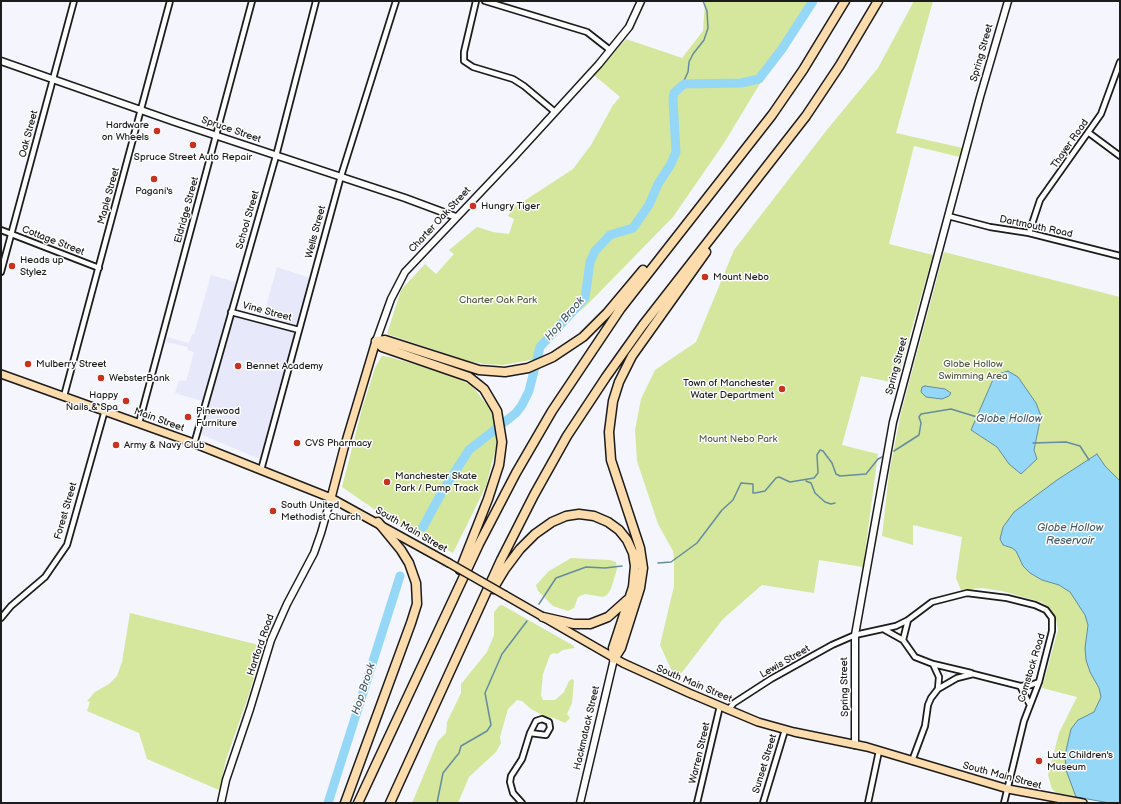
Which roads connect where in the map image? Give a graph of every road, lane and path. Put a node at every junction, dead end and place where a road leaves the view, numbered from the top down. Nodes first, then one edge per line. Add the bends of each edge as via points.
1 (74, 1) edge
2 (170, 1) edge
3 (252, 1) edge
4 (316, 1) edge
5 (396, 1) edge
6 (476, 1) edge
7 (485, 1) edge
8 (642, 1) edge
9 (845, 1) edge
10 (878, 1) edge
11 (1008, 1) edge
12 (610, 50) junction
13 (1, 61) edge
14 (1120, 62) edge
15 (53, 79) junction
16 (140, 110) junction
17 (555, 112) junction
18 (1089, 133) junction
19 (216, 136) junction
20 (276, 156) junction
21 (1120, 156) edge
22 (341, 176) junction
23 (948, 216) junction
24 (456, 217) junction
25 (685, 227) junction
26 (1, 230) edge
27 (1029, 232) junction
28 (715, 233) junction
29 (11, 234) junction
30 (1120, 256) edge
31 (99, 268) junction
32 (1, 272) edge
33 (231, 312) junction
34 (299, 330) junction
35 (376, 341) junction
36 (1, 374) edge
37 (64, 396) junction
38 (105, 410) junction
39 (139, 423) junction
40 (194, 444) junction
41 (261, 470) junction
42 (331, 498) junction
43 (378, 522) junction
44 (632, 590) junction
45 (543, 617) junction
46 (1, 618) edge
47 (908, 620) junction
48 (440, 625) junction
49 (885, 630) junction
50 (468, 633) junction
51 (855, 635) junction
52 (903, 640) junction
53 (614, 658) junction
54 (933, 664) junction
55 (973, 674) junction
56 (1039, 682) junction
57 (1020, 686) junction
58 (938, 689) junction
59 (1030, 705) junction
60 (720, 706) junction
61 (728, 710) junction
62 (785, 730) junction
63 (530, 733) junction
64 (855, 744) junction
65 (879, 751) junction
66 (912, 761) junction
67 (1008, 789) junction
68 (221, 803) edge
69 (345, 803) edge
70 (358, 803) edge
71 (390, 803) edge
72 (522, 803) edge
73 (580, 803) edge
74 (697, 803) edge
75 (763, 803) edge
76 (868, 803) edge
77 (1004, 803) edge
78 (1083, 803) edge

1 - 15 street, Oak Street
2 - 16 street, Maple Street
3 - 19 street, Eldridge Street
4 - 20 street, School Street
5 - 22 street, Wells Street
6 - 17 street via 464,61 473,67 513,79
7 - 12 street via 587,32
8 - 12 street, Charter Oak Street via 629,27
9 - 25 highway via 787,93
10 - 28 highway via 810,110
11 - 23 street, Spring Street
12 - 17 street, Charter Oak Street
13 - 15 street, Spruce Street
14 - 18 street, Thayer Road via 1104,108
15 - 16 street, Spruce Street
15 - 29 street, Oak Street
16 - 19 street, Spruce Street
16 - 31 street, Maple Street
17 - 24 street, Charter Oak Street
18 - 21 street
18 - 27 street, Thayer Road via 1040,200
19 - 20 street, Spruce Street
19 - 39 street, Eldridge Street
20 - 22 street, Spruce Street
20 - 33 street, School Street
22 - 24 street, Spruce Street
22 - 34 street, Wells Street
23 - 27 street, Dartmouth Road via 990,227
23 - 51 street, Spring Street via 893,422
24 - 35 street, Charter Oak Street via 401,278
25 - 35 highway via 663,247 595,326 570,346 543,362 523,369 500,372 479,370 384,340
25 - 48 highway via 610,323 552,411 502,497
26 - 29 street, Cottage Street
27 - 30 street, Dartmouth Road
28 - 50 highway via 633,339 568,436 521,521
28 - 53 highway via 700,261 632,356 613,401 609,432 611,460 640,548 643,568 640,588 621,648
29 - 31 street, Cottage Street
29 - 32 street, Oak Street
31 - 37 street, Maple Street
33 - 34 street, Vine Street
33 - 40 street, School Street
34 - 41 street, Wells Street
35 - 42 main road, Charter Oak Street
35 - 48 highway via 382,347 469,377 484,389 498,413 501,453 494,482
36 - 37 main road, Main Street
37 - 38 main road, Main Street
38 - 39 main road, Main Street
38 - 46 street, Forest Street via 64,549 45,577
39 - 40 main road, Main Street
40 - 41 main road, Main Street
41 - 42 main road, Main Street
42 - 43 main road, South Main Street
42 - 68 street, Hartford Road via 314,553 286,604 271,640
43 - 45 main road, South Main Street, bridge
43 - 69 highway via 409,563 416,584 417,604
44 - 45 highway via 616,612 595,622 574,624
44 - 50 highway via 635,560 630,545 622,533 612,524 597,517 579,514 566,516 544,528 520,549 500,576
44 - 53 highway via 614,644
45 - 53 main road, South Main Street
47 - 49 street, Comstock Road
47 - 52 street
47 - 56 street, Comstock Road via 932,602 967,593 1000,596 1046,610 1052,618 1052,630
48 - 70 highway
49 - 51 street, Comstock Road
49 - 52 street
50 - 71 highway
51 - 61 street, Lewis Street via 791,668 734,703
51 - 64 street, Spring Street
52 - 54 street via 914,656
53 - 60 main road, South Main Street
53 - 73 street, Hackmatack Street
54 - 55 street
54 - 58 street via 939,677
55 - 57 street
55 - 58 street via 957,678
56 - 57 street via 1031,686
56 - 59 street, Comstock Road
57 - 59 street
58 - 66 street via 928,705 925,726
59 - 67 street, Comstock Road via 1010,772
60 - 61 main road, South Main Street
60 - 74 street, Warren Street
61 - 62 main road, South Main Street
62 - 64 main road, South Main Street
62 - 75 street, Sunset Street
63 - 63 street via 536,721 542,719 549,722 550,728 546,735
63 - 72 street via 522,759 510,782 513,793
64 - 65 main road, South Main Street
65 - 66 main road, South Main Street
65 - 76 street
66 - 67 main road, South Main Street
67 - 77 street, Comstock Road
67 - 78 main road, South Main Street via 1044,799

